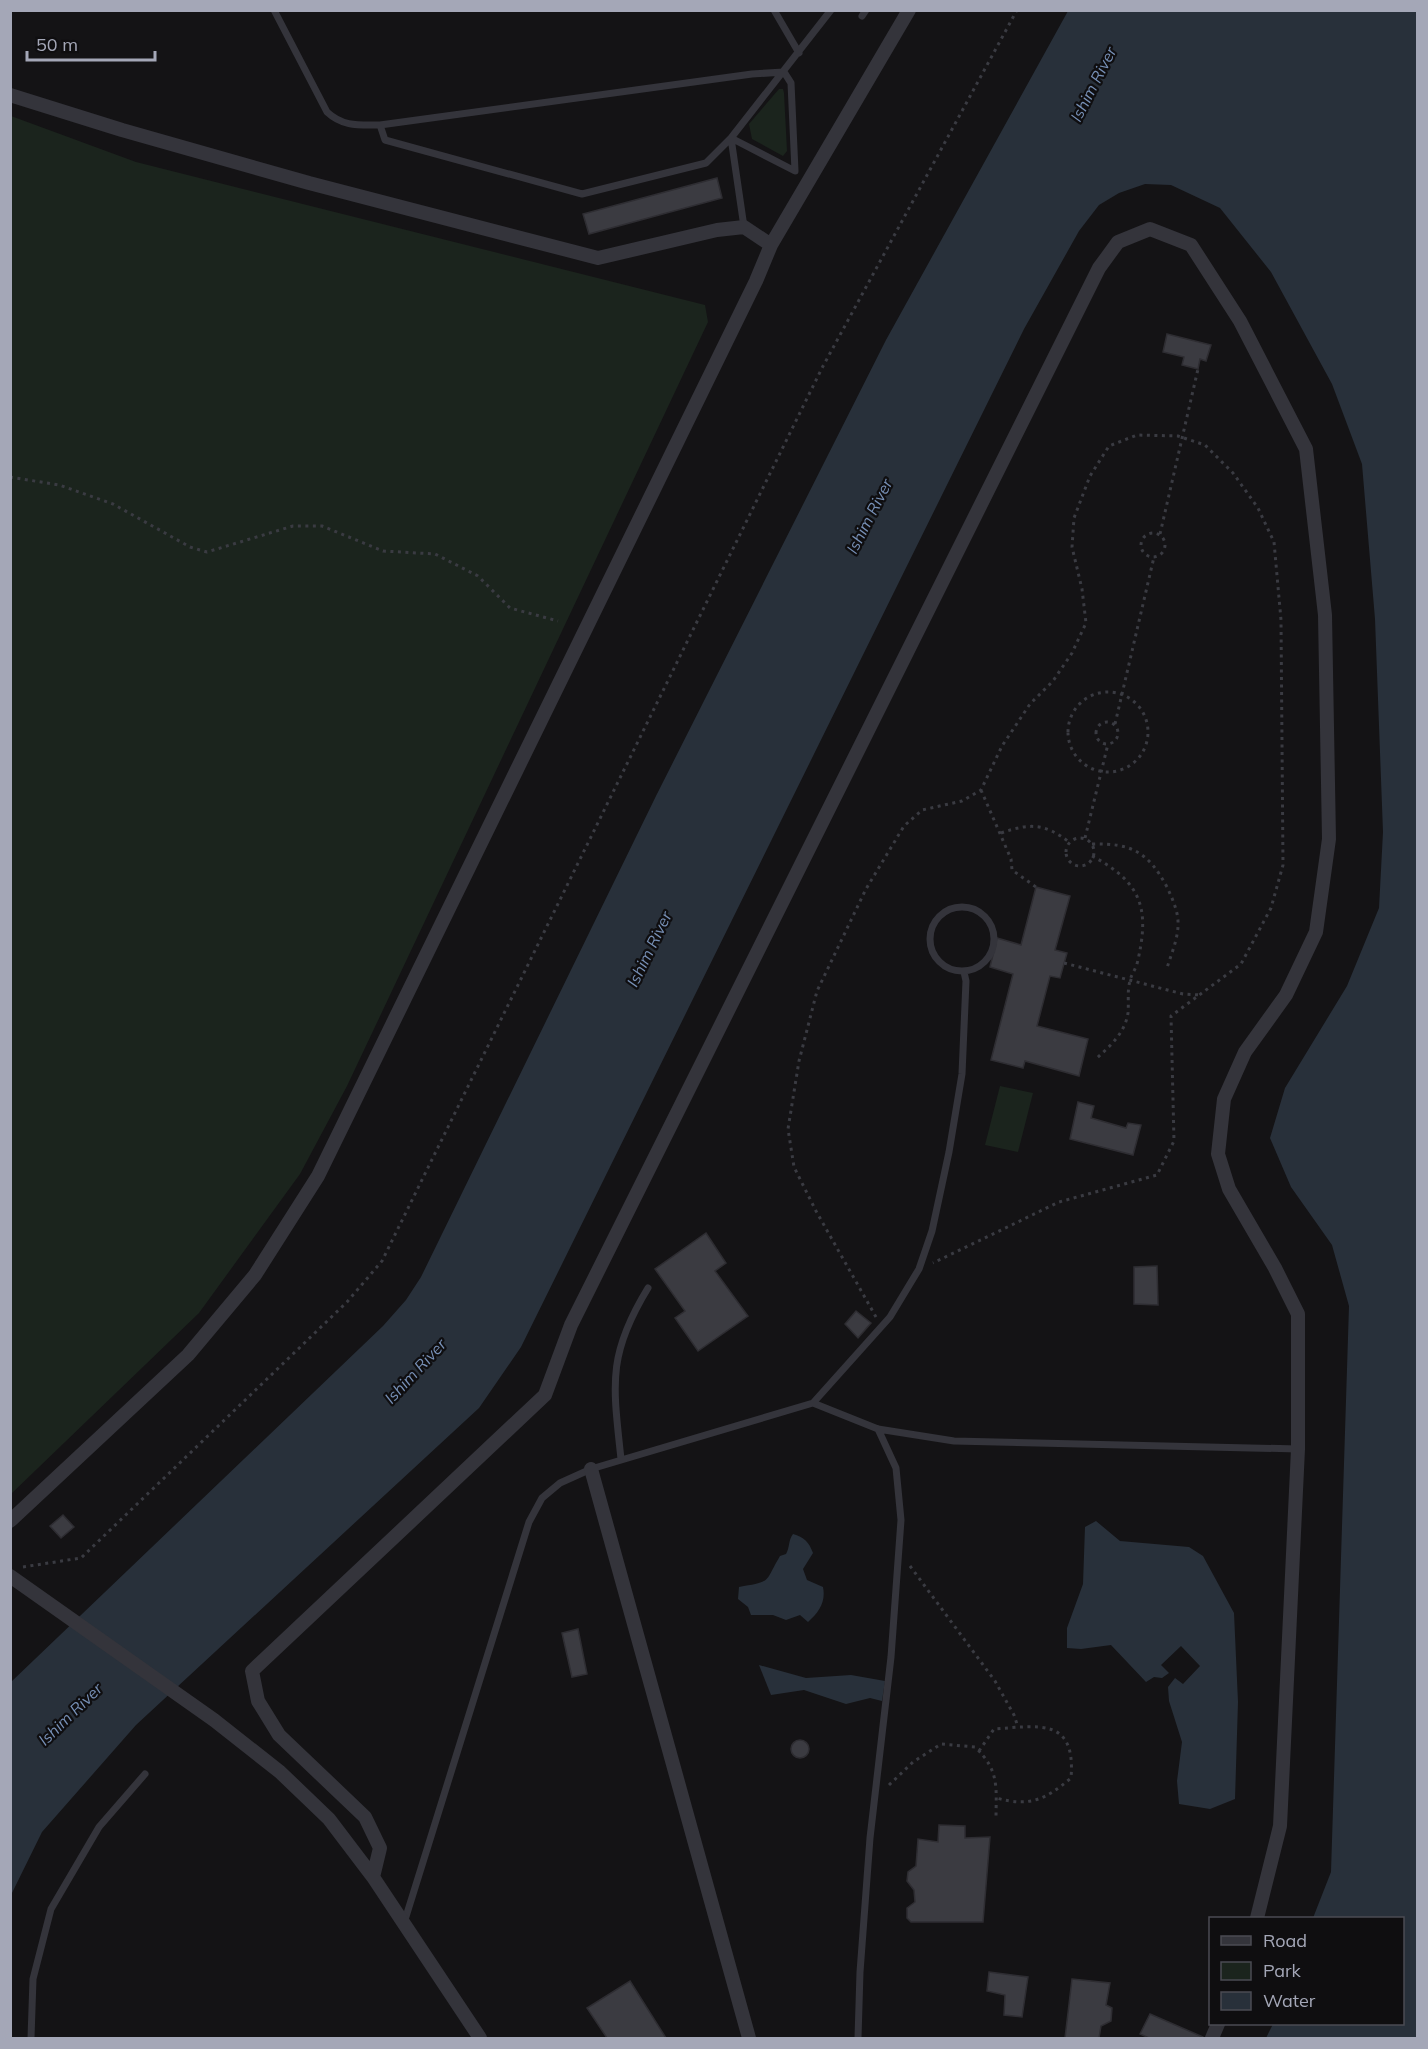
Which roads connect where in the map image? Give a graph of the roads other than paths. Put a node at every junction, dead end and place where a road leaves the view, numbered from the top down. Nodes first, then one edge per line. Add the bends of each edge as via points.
1 (274, 10) edge
2 (831, 10) edge
3 (909, 10) edge
4 (776, 12) edge
5 (799, 53) junction
6 (784, 72) junction
7 (10, 95) edge
8 (380, 125) junction
9 (731, 138) junction
10 (744, 227) junction
11 (771, 245) junction
12 (964, 972) junction
13 (648, 1288) dead end
14 (813, 1403) junction
15 (878, 1429) junction
16 (1298, 1449) junction
17 (621, 1459) junction
18 (591, 1469) junction
19 (10, 1521) edge
20 (14, 1575) edge
21 (145, 1774) dead end
22 (373, 1877) junction
23 (1257, 1917) edge
24 (403, 1924) junction
25 (31, 2038) edge
26 (480, 2038) edge
27 (749, 2038) edge
28 (858, 2038) edge

1 - 8 lane via 327,112 350,126
2 - 5 lane
3 - 11 street
4 - 5 lane
5 - 6 lane
6 - 8 lane
6 - 9 lane
6 - 9 lane via 791,83 795,171
7 - 10 street via 298,180 598,258
8 - 9 lane via 385,140 582,194 706,163
9 - 10 lane
10 - 11 street
11 - 19 street via 318,1176 255,1275 188,1355
12 - 12 lane via 981,966 992,951 993,933 985,916 969,908 951,909 936,919 929,936 933,954 946,968
12 - 14 lane via 962,1074 932,1231 919,1269 882,1327
13 - 17 lane via 631,1316 615,1365 614,1397
14 - 15 lane
14 - 17 lane
15 - 16 lane via 954,1441
15 - 28 lane via 896,1468 901,1520 860,1972
16 - 22 street via 1298,1314 1229,1189 1218,1154 1224,1099 1245,1052 1286,995 1316,932 1329,839 1325,615 1306,449 1240,321 1191,245 1150,229 1118,242 1099,268 571,1325 545,1395 252,1671 258,1701 279,1736 365,1817 380,1848
16 - 23 street via 1280,1826
17 - 18 lane
18 - 24 lane via 560,1483 542,1498 529,1522
18 - 27 street
20 - 22 street via 280,1772 328,1819
21 - 25 lane via 99,1827 51,1910 33,1979
22 - 24 street
24 - 26 street

